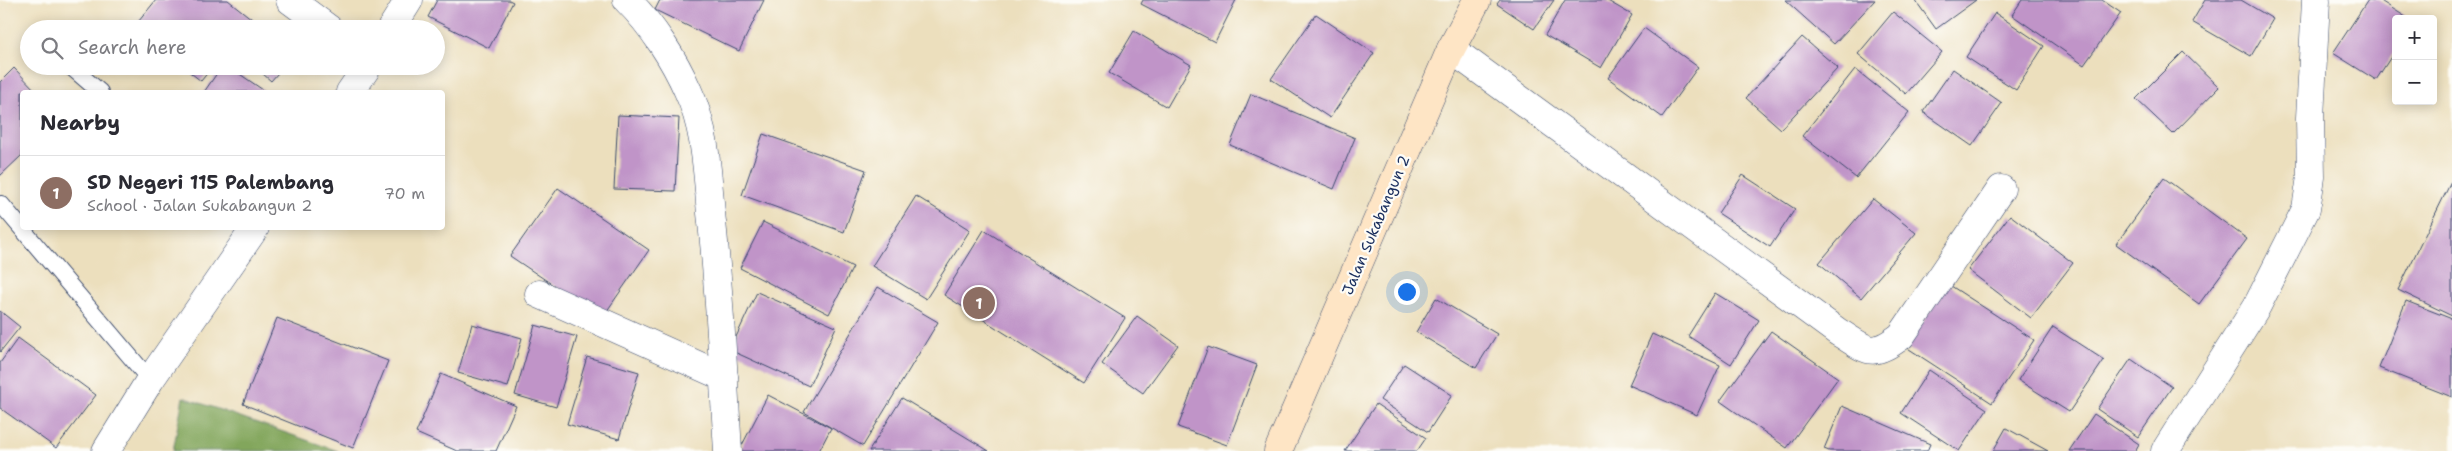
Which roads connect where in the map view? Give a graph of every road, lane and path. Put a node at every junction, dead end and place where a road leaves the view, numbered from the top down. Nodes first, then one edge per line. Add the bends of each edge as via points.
1 (290, 0) edge
2 (409, 0) edge
3 (1477, 0) edge
4 (2316, 0) edge
5 (638, 4) edge
6 (317, 20) edge
7 (397, 20) edge
8 (1451, 49) junction
9 (80, 75) edge
10 (362, 75) edge
11 (98, 90) edge
12 (351, 90) edge
13 (2002, 190) dead end
14 (1, 204) dead end
15 (20, 226) edge
16 (23, 230) edge
17 (253, 230) edge
18 (539, 294) dead end
19 (724, 377) junction
20 (150, 380) junction
21 (106, 451) edge
22 (728, 451) edge
23 (1278, 451) edge
24 (2165, 451) edge

1 - 6 street
2 - 7 street
3 - 8 street, Jalan Sukabangun 2
4 - 24 street via 2310,118 2311,176 2306,209 2256,306
5 - 19 street via 688,91 705,147
8 - 13 street via 1838,332 1866,349 1880,350 1901,336
8 - 23 street, Jalan Sukabangun 2
9 - 11 lane
10 - 12 street
14 - 15 lane
16 - 20 lane
17 - 20 street
18 - 19 street
19 - 22 street
20 - 21 street

